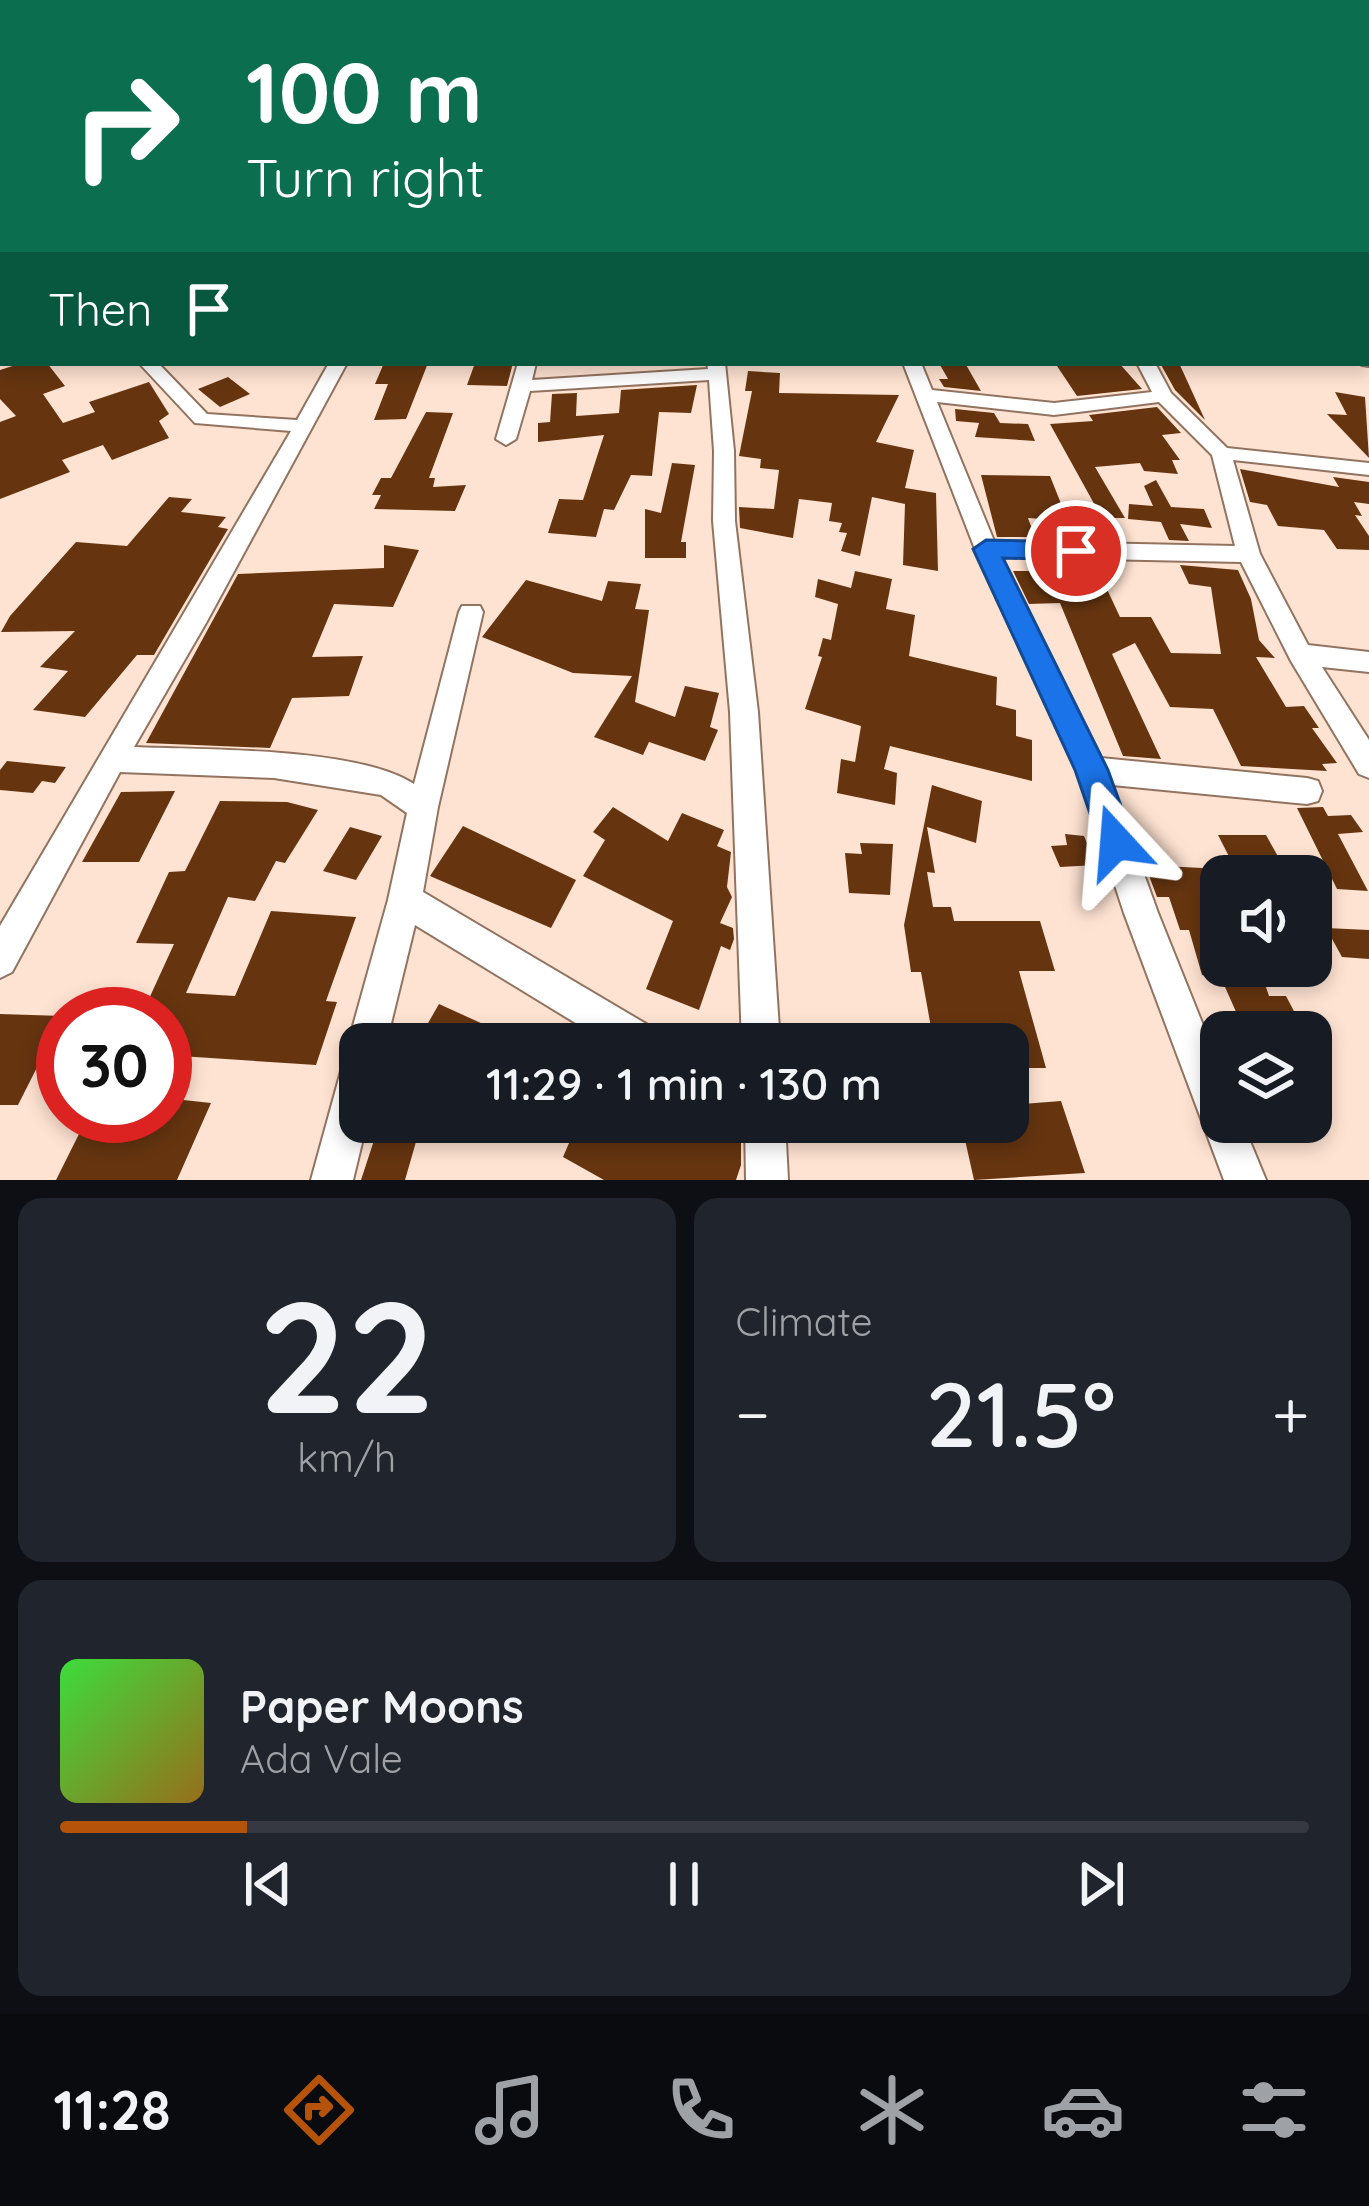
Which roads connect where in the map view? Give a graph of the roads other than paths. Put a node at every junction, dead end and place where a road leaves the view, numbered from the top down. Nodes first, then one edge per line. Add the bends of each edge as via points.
1 (151, 366) edge
2 (336, 366) edge
3 (526, 366) edge
4 (913, 366) edge
5 (1148, 366) edge
6 (716, 368) edge
7 (522, 386) junction
8 (925, 395) junction
9 (1163, 396) junction
10 (303, 426) junction
11 (506, 439) dead end
12 (1221, 453) junction
13 (1369, 469) edge
14 (986, 549) junction
15 (1249, 554) junction
16 (471, 613) dead end
17 (1300, 654) junction
18 (1369, 662) edge
19 (112, 759) junction
20 (1369, 765) edge
21 (1092, 770) junction
22 (1306, 791) dead end
23 (423, 807) junction
24 (405, 900) junction
25 (0, 960) edge
26 (373, 1023) edge
27 (610, 1023) edge
28 (760, 1023) edge
29 (1200, 1064) edge
30 (342, 1143) edge
31 (765, 1143) edge
32 (1231, 1143) edge
33 (332, 1180) edge
34 (767, 1180) edge
35 (1245, 1180) edge

1 - 10 street via 202,418
2 - 10 street
3 - 7 street
4 - 8 street
5 - 9 street
6 - 7 street
6 - 28 street
7 - 11 street
8 - 9 street via 1054,409
8 - 14 street
9 - 12 street
10 - 19 street
12 - 13 street
12 - 15 street
14 - 15 street
14 - 21 street
15 - 17 street
16 - 23 street
17 - 18 street
17 - 20 street
19 - 23 street via 274,764 387,783
19 - 25 street
21 - 22 street
21 - 29 street
23 - 24 street
24 - 26 street
24 - 27 street
30 - 33 street
31 - 34 street
32 - 35 street

